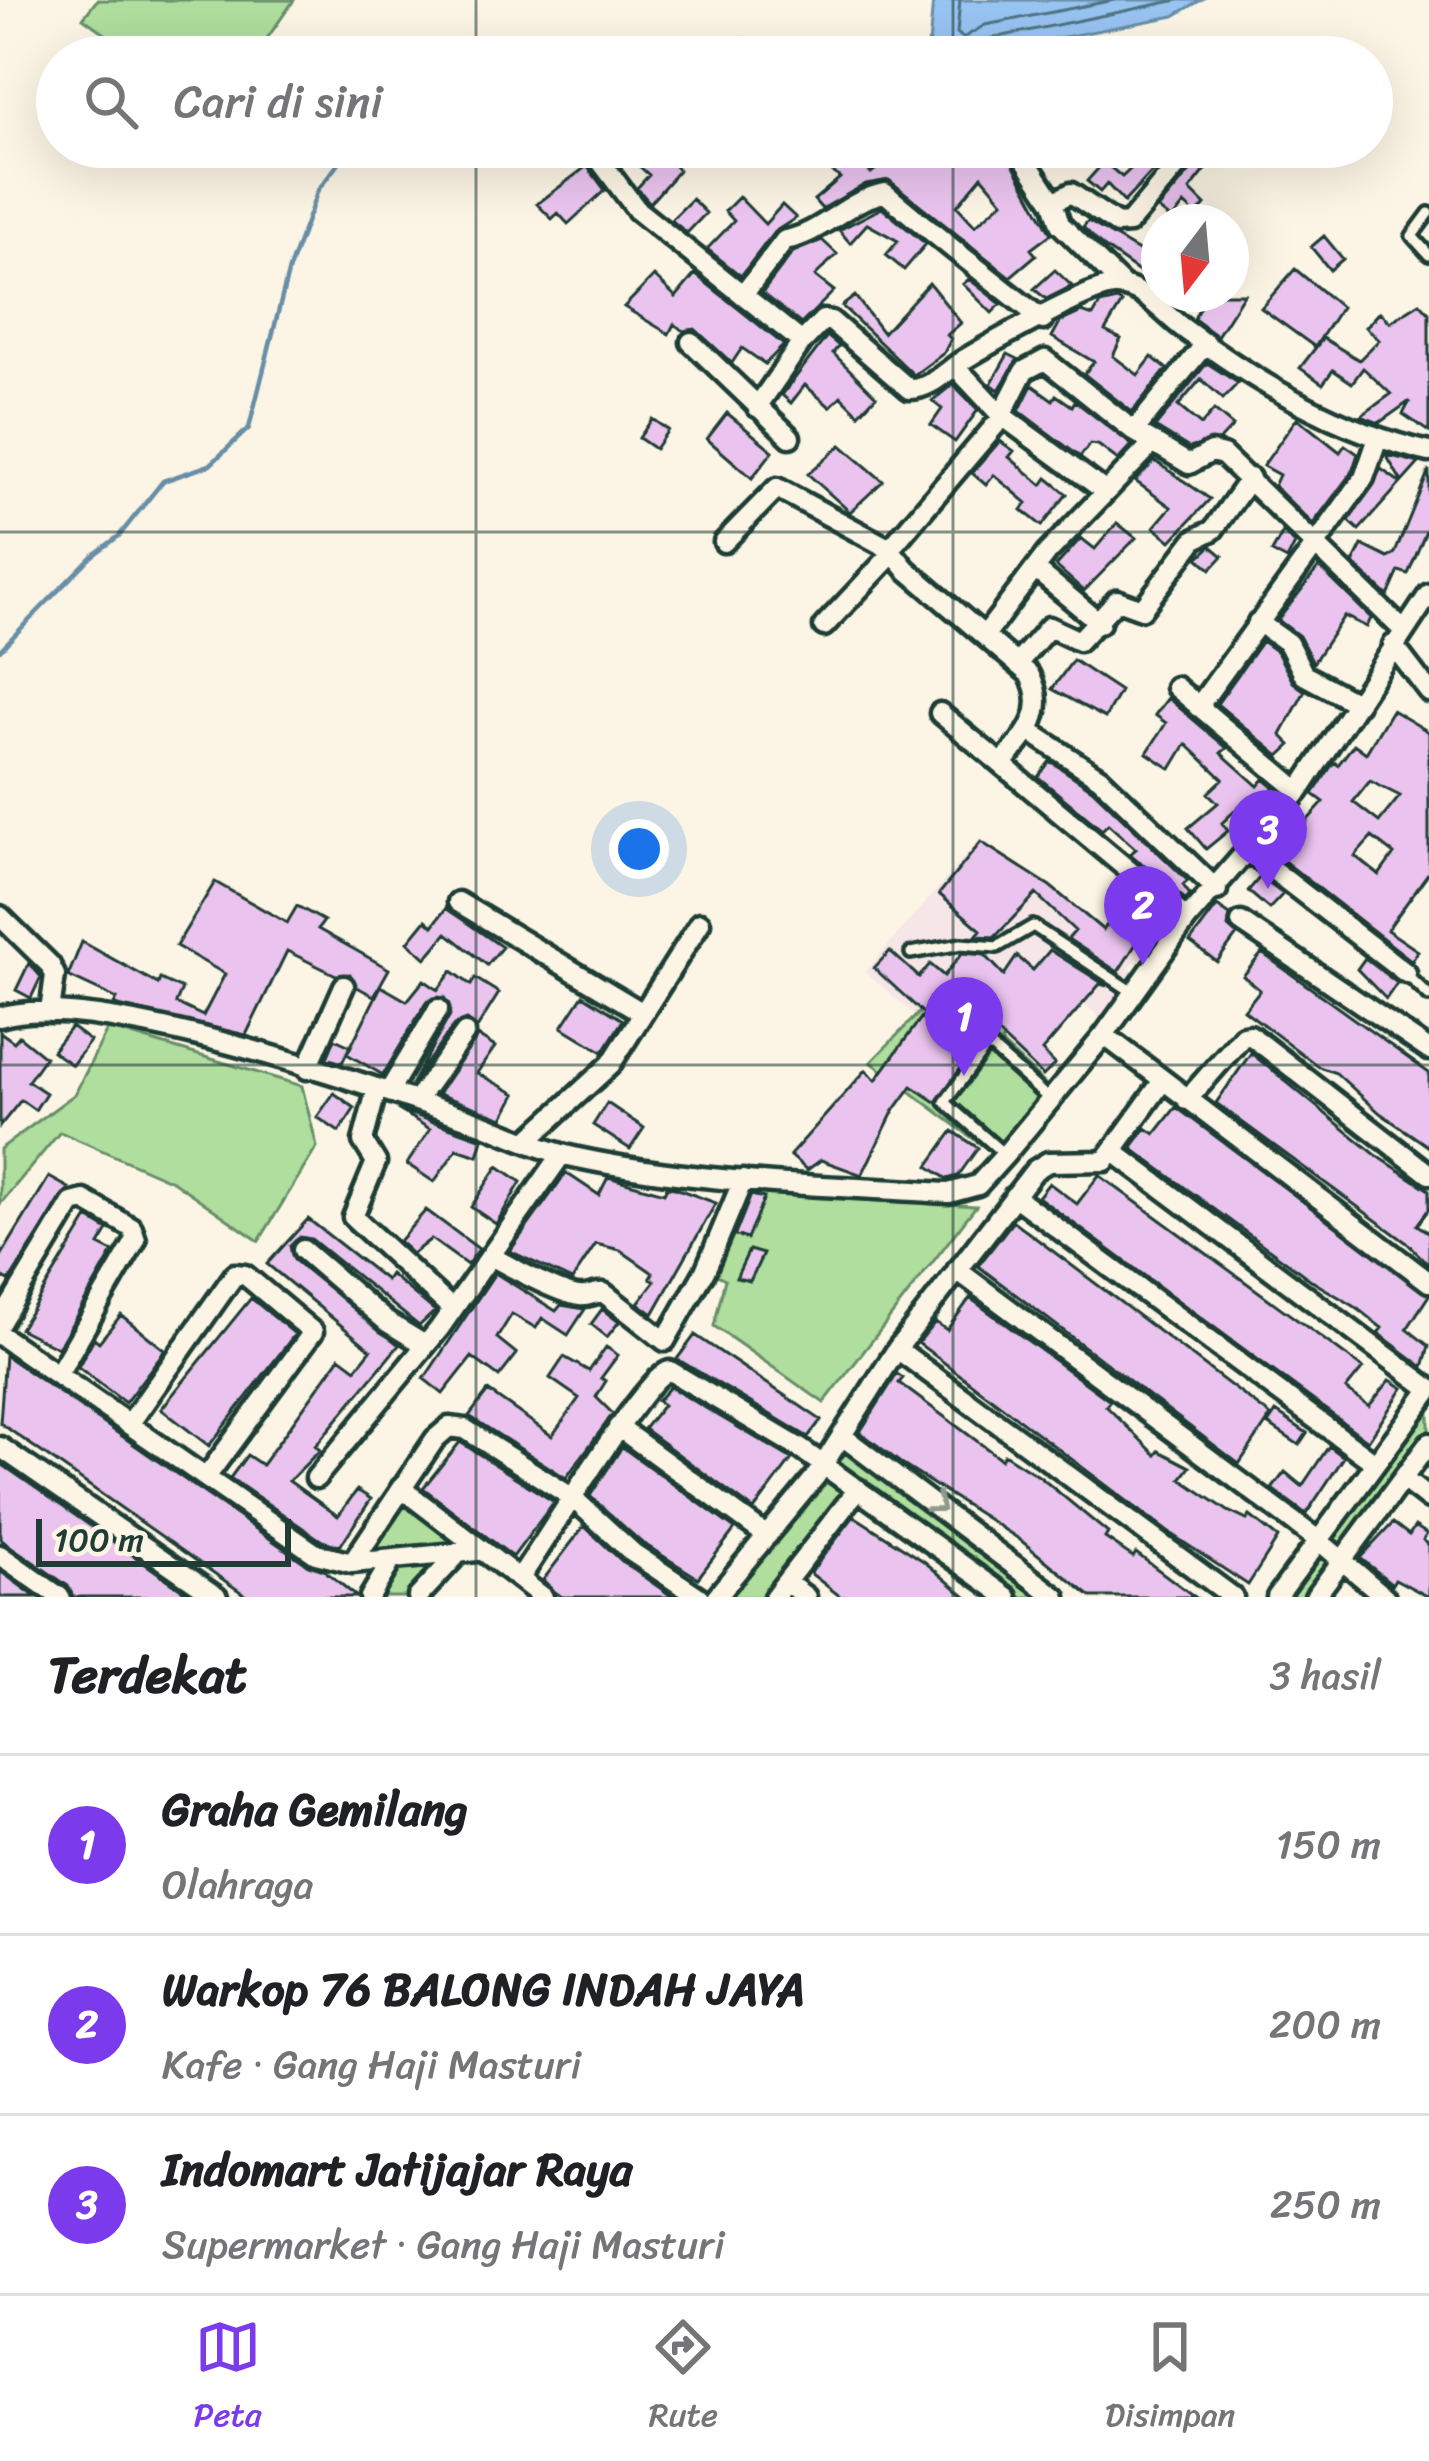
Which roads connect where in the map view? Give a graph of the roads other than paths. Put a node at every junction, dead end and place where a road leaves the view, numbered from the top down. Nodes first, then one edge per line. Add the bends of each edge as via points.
1 (606, 168) edge
2 (1031, 168) edge
3 (1175, 168) edge
4 (1054, 202) junction
5 (1429, 213) edge
6 (1429, 255) edge
7 (1124, 287) junction
8 (743, 295) junction
9 (1043, 320) junction
10 (692, 342) dead end
11 (802, 342) junction
12 (1205, 343) junction
13 (955, 366) junction
14 (757, 407) junction
15 (1001, 415) junction
16 (1134, 431) junction
17 (790, 437) dead end
18 (1378, 438) junction
19 (1154, 442) junction
20 (1429, 452) edge
21 (1250, 478) junction
22 (1106, 492) junction
23 (1316, 540) junction
24 (724, 542) dead end
25 (892, 551) junction
26 (1035, 569) junction
27 (1429, 594) edge
28 (1258, 622) junction
29 (1100, 623) junction
30 (824, 626) dead end
31 (985, 635) junction
32 (1398, 638) junction
33 (1017, 664) junction
34 (1175, 687) dead end
35 (1429, 692) edge
36 (1358, 704) junction
37 (1198, 707) junction
38 (940, 713) dead end
39 (1029, 731) junction
40 (1001, 764) junction
41 (1299, 791) junction
42 (1246, 848) junction
43 (1217, 890) junction
44 (458, 902) dead end
45 (0, 916) edge
46 (1187, 919) junction
47 (1241, 922) dead end
48 (700, 923) dead end
49 (911, 953) dead end
50 (1404, 972) joint
51 (344, 986) dead end
52 (1134, 993) junction
53 (1429, 996) edge
54 (438, 1009) dead end
55 (50, 1012) junction
56 (643, 1013) junction
57 (0, 1017) edge
58 (465, 1033) dead end
59 (1104, 1035) junction
60 (1429, 1050) edge
61 (307, 1069) junction
62 (1162, 1082) junction
63 (382, 1089) junction
64 (1050, 1100) junction
65 (1187, 1100) junction
66 (416, 1101) junction
67 (528, 1140) junction
68 (1114, 1152) junction
69 (562, 1154) junction
70 (1005, 1155) junction
71 (1429, 1174) edge
72 (743, 1180) junction
73 (1014, 1196) junction
74 (303, 1250) dead end
75 (491, 1256) junction
76 (957, 1270) junction
77 (1429, 1282) edge
78 (450, 1307) junction
79 (0, 1323) edge
80 (0, 1335) edge
81 (425, 1345) junction
82 (897, 1349) junction
83 (58, 1374) junction
84 (1429, 1390) edge
85 (130, 1423) junction
86 (618, 1427) junction
87 (842, 1436) junction
88 (1429, 1443) edge
89 (0, 1447) edge
90 (1375, 1463) junction
91 (820, 1465) junction
92 (207, 1476) junction
93 (316, 1478) dead end
94 (1403, 1479) junction
95 (401, 1488) junction
96 (858, 1489) junction
97 (573, 1498) junction
98 (1429, 1498) edge
99 (767, 1536) junction
100 (1318, 1540) junction
101 (476, 1551) junction
102 (0, 1555) edge
103 (455, 1557) junction
104 (392, 1560) junction
105 (1341, 1560) junction
106 (352, 1563) junction
107 (1023, 1571) junction
108 (520, 1578) junction
109 (780, 1590) edge
110 (1006, 1596) edge
111 (60, 1597) edge
112 (218, 1597) edge
113 (370, 1597) edge
114 (418, 1597) edge
115 (543, 1597) edge
116 (699, 1597) edge
117 (716, 1597) edge
118 (806, 1597) edge
119 (1056, 1597) edge
120 (1233, 1597) edge
121 (1276, 1597) edge
122 (1315, 1597) edge
123 (1385, 1597) edge

1 - 8 street via 637,210
2 - 4 street
3 - 4 street via 1129,223 1117,224 1071,193
4 - 7 street via 1060,224
5 - 6 lane via 1412,236
7 - 9 street via 1105,287
7 - 12 street
8 - 9 street via 785,239 807,236 858,198 885,193
8 - 11 street
9 - 13 street
10 - 14 street
11 - 13 street via 831,321 909,389
11 - 14 street
12 - 16 street
12 - 18 street via 1320,416
13 - 15 street
14 - 17 street
15 - 16 street via 1024,371 1045,360
15 - 22 street
15 - 25 street
16 - 19 street
18 - 20 street
18 - 23 street via 1364,478
19 - 21 street via 1192,465 1217,451
19 - 22 street
21 - 23 street
21 - 29 street via 1142,608 1117,600
22 - 26 street
23 - 28 street
23 - 32 street
24 - 25 street via 778,488
25 - 30 street
25 - 31 street
26 - 29 street
26 - 31 street
27 - 32 street
28 - 36 street via 1288,643 1304,675
28 - 37 street
29 - 33 street via 1079,641 1049,627
31 - 33 street
32 - 35 street
32 - 36 street
33 - 39 street via 1039,696
34 - 37 street
36 - 41 street
37 - 41 street
38 - 40 street
39 - 40 street
39 - 43 street via 1100,778
40 - 46 street
41 - 42 street
42 - 43 street
42 - 50 street
43 - 46 street
44 - 56 street
45 - 55 street via 50,965
46 - 52 street
47 - 60 street
48 - 56 street
49 - 52 lane via 1003,945 1033,926
50 - 53 lane
51 - 61 street
52 - 59 street
54 - 63 street
55 - 57 street
55 - 61 street via 135,1020
56 - 67 street via 611,1064
58 - 66 street
59 - 62 street
59 - 64 street
61 - 63 street
62 - 65 street
62 - 68 street
63 - 66 street
63 - 78 street via 363,1136 376,1162 353,1217
64 - 70 street
64 - 70 lane via 985,1048 945,1102
65 - 71 street via 1243,1036 1257,1037
65 - 77 street
66 - 67 street
67 - 69 street
68 - 73 street via 1096,1165 1048,1162
68 - 84 street
69 - 72 street
69 - 75 street
70 - 72 street via 978,1185 949,1193
72 - 75 street via 664,1341 604,1293 584,1297 545,1286
73 - 76 street
73 - 90 street
74 - 81 street
75 - 78 street
76 - 82 street
76 - 100 street
78 - 81 street
79 - 83 street via 72,1203 84,1200 132,1228 136,1240
80 - 83 street
81 - 93 street
82 - 87 street
82 - 120 street
83 - 85 street
84 - 90 street
85 - 92 street
85 - 92 street via 235,1274 244,1276 313,1332
86 - 91 street via 655,1377 670,1371
86 - 97 street
86 - 99 street
87 - 91 street
87 -> 107 street
88 - 94 street
89 - 112 street
90 - 100 street
91 - 96 street
91 - 99 street
92 - 106 street via 316,1554
94 - 98 street
94 - 105 street
95 - 97 street via 449,1427 465,1429
95 - 101 street
95 - 106 street
96 - 109 street
96 - 110 street
97 - 108 street
97 - 116 street
99 - 117 street
100 - 105 street
100 - 121 street
101 - 103 street
101 - 108 street
102 - 111 street
103 - 104 street
103 - 114 street
104 - 106 street
104 - 113 street
105 - 122 street
105 - 123 street
107 - 110 street
107 - 119 street
108 - 115 street
109 - 118 street

